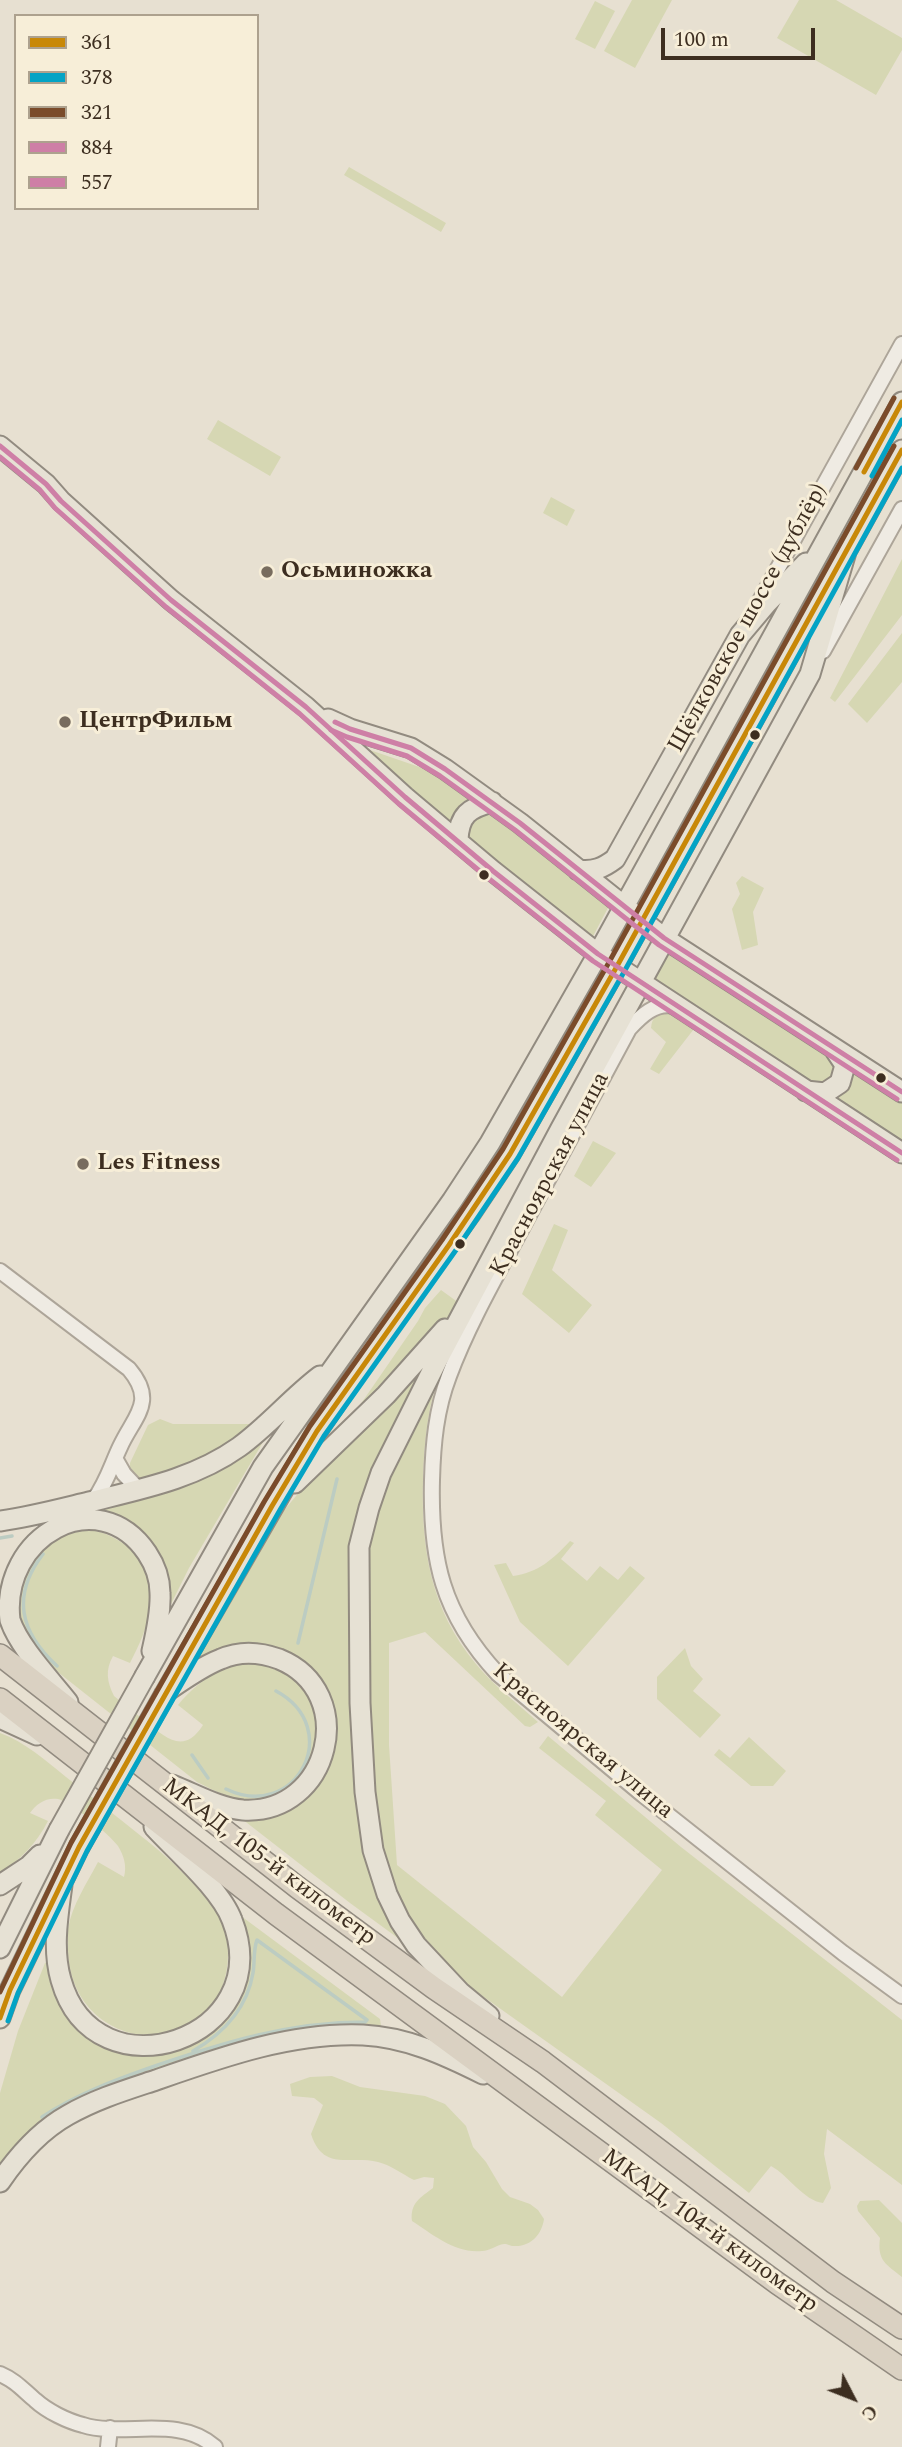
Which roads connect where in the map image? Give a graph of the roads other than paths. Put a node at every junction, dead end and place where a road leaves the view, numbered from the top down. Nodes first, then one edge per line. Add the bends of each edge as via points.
1 (902, 344) edge
2 (902, 402) edge
3 (0, 446) edge
4 (902, 450) edge
5 (902, 509) edge
6 (826, 540) junction
7 (846, 552) junction
8 (740, 635) junction
9 (810, 674) junction
10 (306, 706) junction
11 (492, 802) junction
12 (458, 840) junction
13 (578, 870) junction
14 (624, 906) junction
15 (642, 921) junction
16 (664, 939) junction
17 (598, 954) junction
18 (616, 968) junction
19 (639, 983) junction
20 (674, 1006) junction
21 (832, 1047) junction
22 (805, 1090) junction
23 (902, 1092) edge
24 (902, 1153) edge
25 (0, 1271) edge
26 (480, 1282) junction
27 (337, 1362) junction
28 (116, 1460) junction
29 (139, 1490) junction
30 (94, 1500) junction
31 (272, 1506) junction
32 (0, 1521) edge
33 (0, 1655) edge
34 (146, 1673) junction
35 (166, 1693) junction
36 (0, 1699) edge
37 (0, 1718) edge
38 (81, 1720) junction
39 (60, 1746) junction
40 (153, 1776) junction
41 (132, 1803) junction
42 (56, 1836) junction
43 (0, 1885) edge
44 (62, 1885) junction
45 (0, 1948) edge
46 (902, 1996) edge
47 (0, 2018) edge
48 (543, 2062) junction
49 (519, 2092) junction
50 (0, 2182) edge
51 (902, 2328) edge
52 (902, 2368) edge
53 (0, 2374) edge
54 (110, 2428) junction
55 (108, 2447) edge
56 (215, 2447) edge

1 - 8 street, Щёлковское шоссе (дублёр)
2 - 6 main road
3 - 10 main road via 171,600
4 - 7 main road
5 - 9 street
6 - 8 main road
6 - 14 main road
7 - 9 main road
7 - 15 main road
8 - 13 main road, Щёлковское шоссе (дублёр) via 615,859 599,869
9 - 16 main road
10 - 11 main road via 350,729 411,748
10 - 12 main road
11 - 12 main road via 465,814
11 - 13 main road
12 - 17 main road
13 - 14 main road
14 - 15 main road
14 - 17 main road
15 - 16 main road
15 - 18 main road
16 - 19 main road
16 - 21 main road
17 - 18 main road
17 - 27 main road via 472,1172
18 - 19 main road
18 - 31 main road via 491,1185 366,1359
19 - 20 main road
19 - 26 main road
20 - 22 main road
20 - 46 street, Красноярская улица via 655,1007 629,1029 458,1354 440,1402 433,1453 436,1560 451,1606 498,1674
21 - 22 main road via 845,1065 841,1083 825,1093
21 - 23 main road
22 - 24 main road
25 - 28 street via 136,1377 143,1395 141,1410
26 - 31 main road via 426,1353
26 - 48 main road via 381,1473 359,1547 365,1793 373,1850 400,1921 460,1992
27 - 29 main road via 217,1461
27 - 34 main road via 263,1467
28 - 29 street
28 - 30 street
29 - 30 main road
30 - 32 main road
31 - 35 main road
33 - 38 highway, МКАД, 105-й километр
34 - 38 main road via 156,1636 160,1592 152,1561 142,1547 117,1527 93,1521 69,1521 39,1534 10,1573 7,1606 18,1637
34 - 42 main road, bridge
35 - 40 main road via 221,1658 246,1653 271,1657 294,1668 319,1696 326,1746 317,1770 301,1790 280,1803 255,1810 230,1808
35 - 44 main road, bridge
36 - 39 highway, МКАД, 105-й километр
37 - 39 main road
38 - 40 highway, МКАД, 105-й километр
39 - 41 highway, МКАД, 105-й километр
40 - 48 highway, МКАД, 105-й километр via 297,1887
41 - 44 main road via 232,1918 239,1970 216,2017 187,2038 153,2046 118,2041 88,2023 71,2003 61,1979 57,1930
41 - 49 highway, МКАД, 105-й километр
42 - 43 main road via 29,1866
42 - 45 main road
44 - 47 main road
48 - 51 highway, МКАД, 104-й километр via 833,2282
49 - 50 main road via 407,2042 339,2035 279,2042 180,2071 68,2115 33,2143
49 - 52 highway, МКАД, 104-й километр via 758,2269
53 - 54 street via 63,2417 85,2426
54 - 55 street
54 - 56 street via 197,2434

